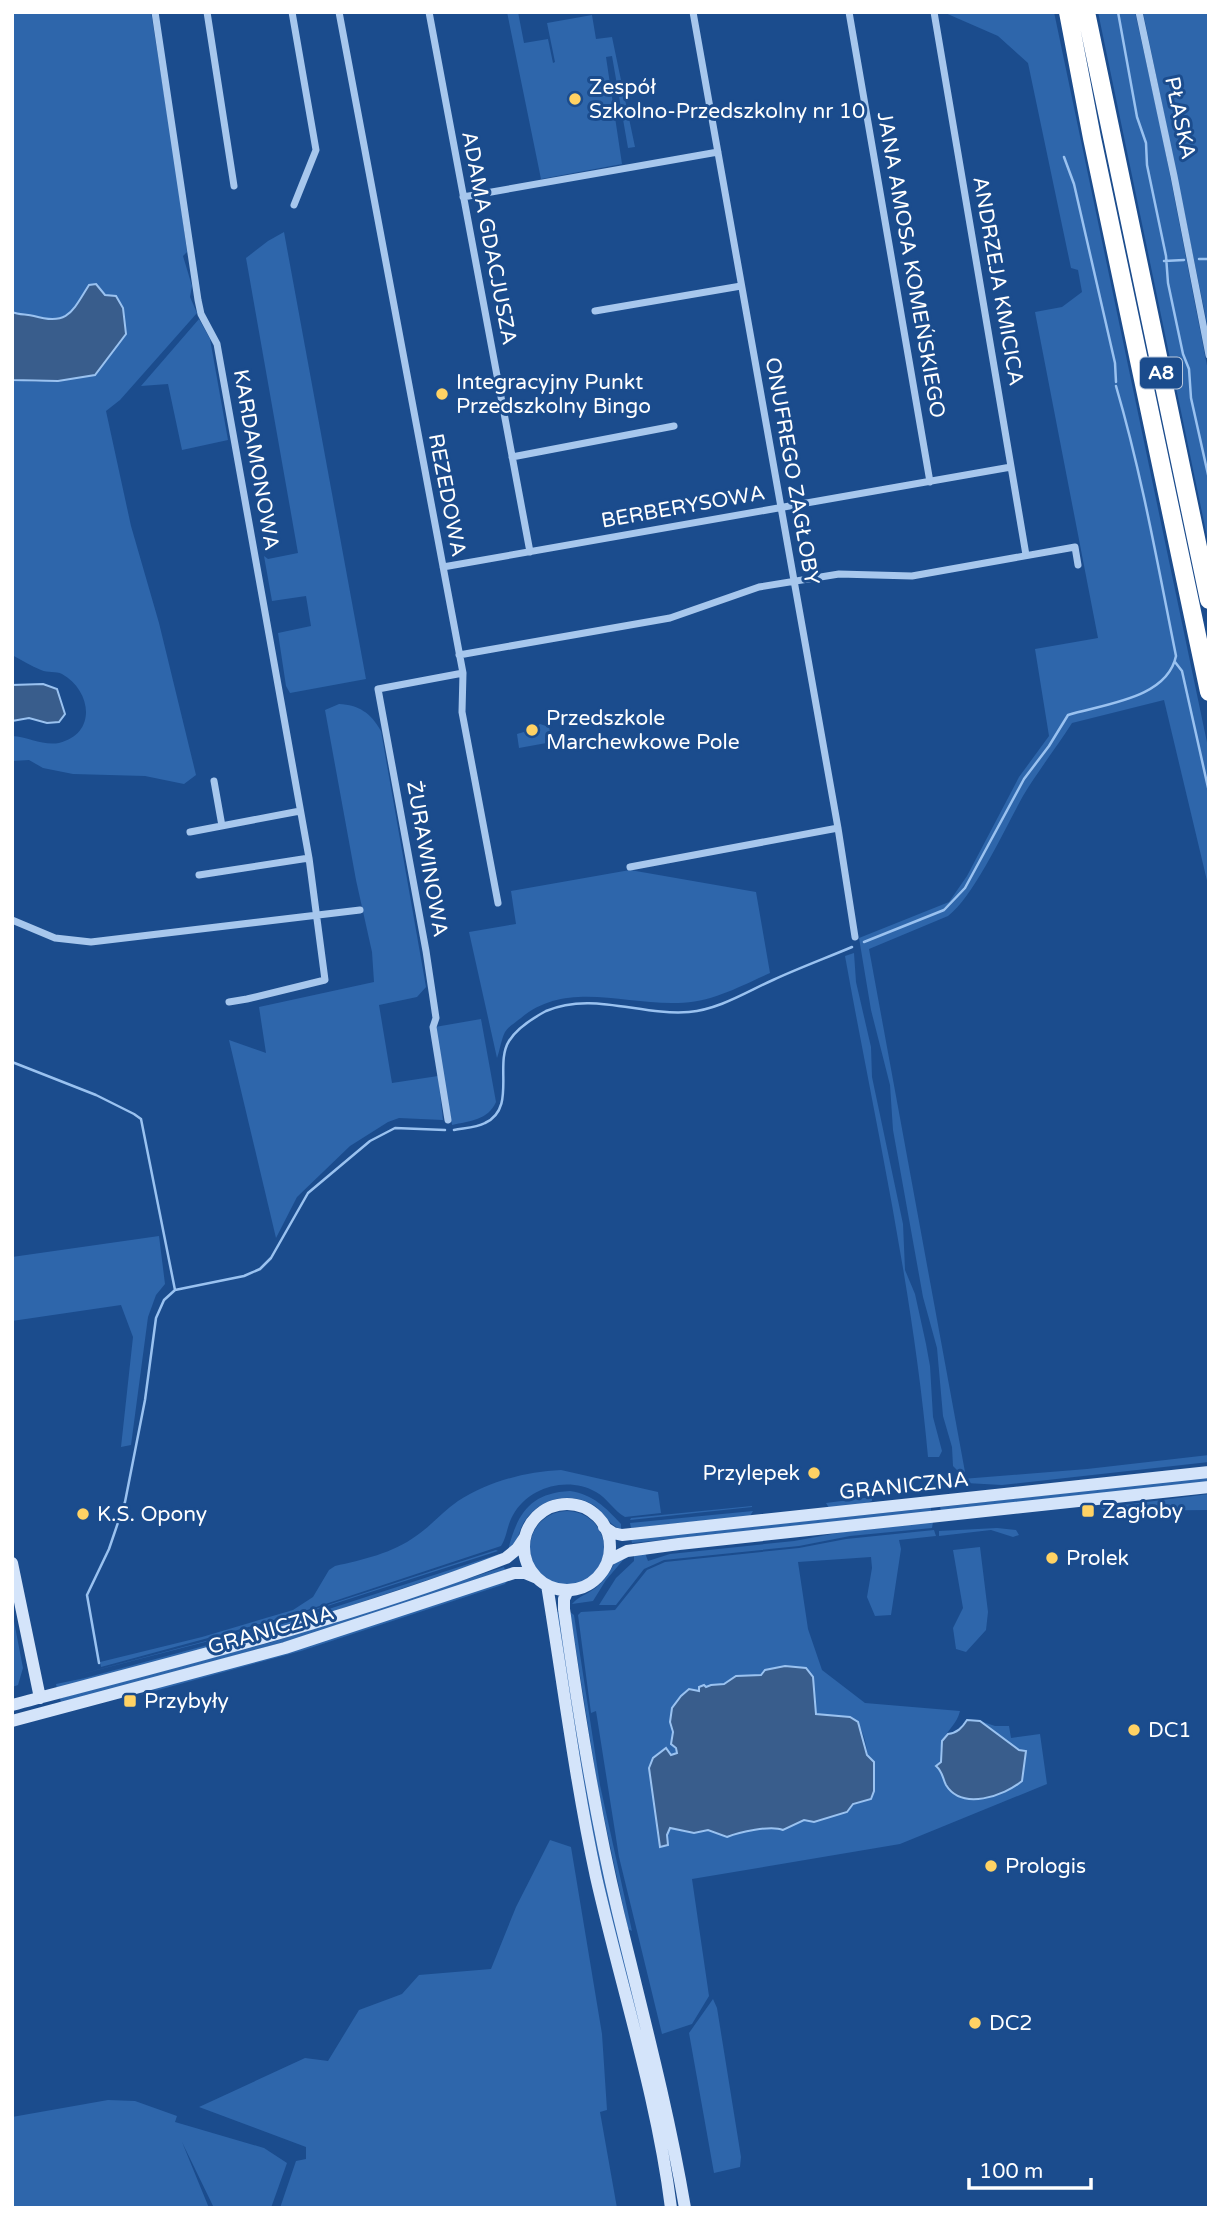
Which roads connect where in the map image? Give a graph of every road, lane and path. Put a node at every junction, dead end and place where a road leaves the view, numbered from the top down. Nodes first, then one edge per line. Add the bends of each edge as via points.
1 (155, 12) edge
2 (206, 12) edge
3 (292, 12) edge
4 (339, 12) edge
5 (429, 12) edge
6 (693, 12) edge
7 (849, 12) edge
8 (934, 12) edge
9 (1068, 12) edge
10 (1086, 12) edge
11 (1139, 12) edge
12 (718, 152) junction
13 (234, 186) dead end
14 (463, 197) junction
15 (294, 205) dead end
16 (741, 286) junction
17 (595, 311) dead end
18 (1209, 355) edge
19 (674, 426) dead end
20 (512, 457) junction
21 (1012, 467) junction
22 (930, 482) junction
23 (780, 508) junction
24 (530, 552) junction
25 (1026, 555) junction
26 (1078, 565) dead end
27 (443, 566) junction
28 (794, 582) junction
29 (1209, 600) edge
30 (459, 655) junction
31 (463, 673) junction
32 (1209, 692) edge
33 (214, 780) dead end
34 (300, 811) junction
35 (222, 825) junction
36 (838, 828) junction
37 (190, 832) dead end
38 (309, 858) junction
39 (630, 867) dead end
40 (198, 875) dead end
41 (498, 903) dead end
42 (360, 911) dead end
43 (317, 916) junction
44 (12, 920) edge
45 (855, 937) dead end
46 (229, 1002) dead end
47 (448, 1120) dead end
48 (1209, 1472) edge
49 (1209, 1487) edge
50 (604, 1527) junction
51 (525, 1537) junction
52 (609, 1560) junction
53 (12, 1563) edge
54 (542, 1581) junction
55 (568, 1590) junction
56 (40, 1698) junction
57 (12, 1705) edge
58 (12, 1721) edge
59 (671, 2208) edge
60 (685, 2208) edge

1 - 34 street, KARDAMONOWA via 199,307 217,344
2 - 13 street
3 - 15 street via 316,150
4 - 27 street, REZEDOWA
5 - 14 street, ADAMA GDACJUSZA
6 - 12 street, ONUFREGO ZAGŁOBY
7 - 22 street, JANA AMOSA KOMEŃSKIEGO
8 - 21 street, ANDRZEJA KMICICA
9 - 32 highway, A8
10 - 29 highway, A8
11 - 18 street, PŁASKA
12 - 14 street
12 - 16 street, ONUFREGO ZAGŁOBY
14 - 20 street, ADAMA GDACJUSZA
16 - 17 street
16 - 23 street, ONUFREGO ZAGŁOBY
19 - 20 street
20 - 24 street, ADAMA GDACJUSZA
21 - 22 street, BERBERYSOWA
21 - 25 street, ANDRZEJA KMICICA
22 - 23 street, BERBERYSOWA
23 - 24 street, BERBERYSOWA
23 - 28 street, ONUFREGO ZAGŁOBY
24 - 27 street, BERBERYSOWA
25 - 26 street via 1075,547
25 - 28 street via 912,576 839,574
27 - 30 street, REZEDOWA
28 - 30 street via 747,589 670,618
28 - 36 street, ONUFREGO ZAGŁOBY
30 - 31 street, REZEDOWA
31 - 41 street, REZEDOWA via 463,712
31 - 47 street, ŻURAWINOWA via 378,689 426,951
33 - 35 street
34 - 35 street
34 - 38 street, KARDAMONOWA
35 - 37 street
36 - 39 street
36 - 45 street, ONUFREGO ZAGŁOBY
38 - 40 street
38 - 43 street, KARDAMONOWA
42 - 43 street
43 - 44 street via 91,942 55,938
43 - 46 street, KARDAMONOWA via 325,980
48 - 50 main road, GRANICZNA via 622,1535
49 - 52 main road, GRANICZNA via 679,1544 627,1551
50 - 51 main road via 582,1508 557,1506 539,1514
50 - 52 main road via 610,1542
51 - 54 main road via 526,1559
51 - 56 main road, GRANICZNA via 510,1556 424,1587 249,1643
52 - 55 main road via 589,1584
53 - 56 main road
54 - 55 main road
54 - 58 main road, GRANICZNA via 516,1573 285,1648
54 - 59 main road via 587,1836 655,2116
55 - 60 main road via 564,1605 596,1809 663,2093
56 - 57 main road, GRANICZNA

